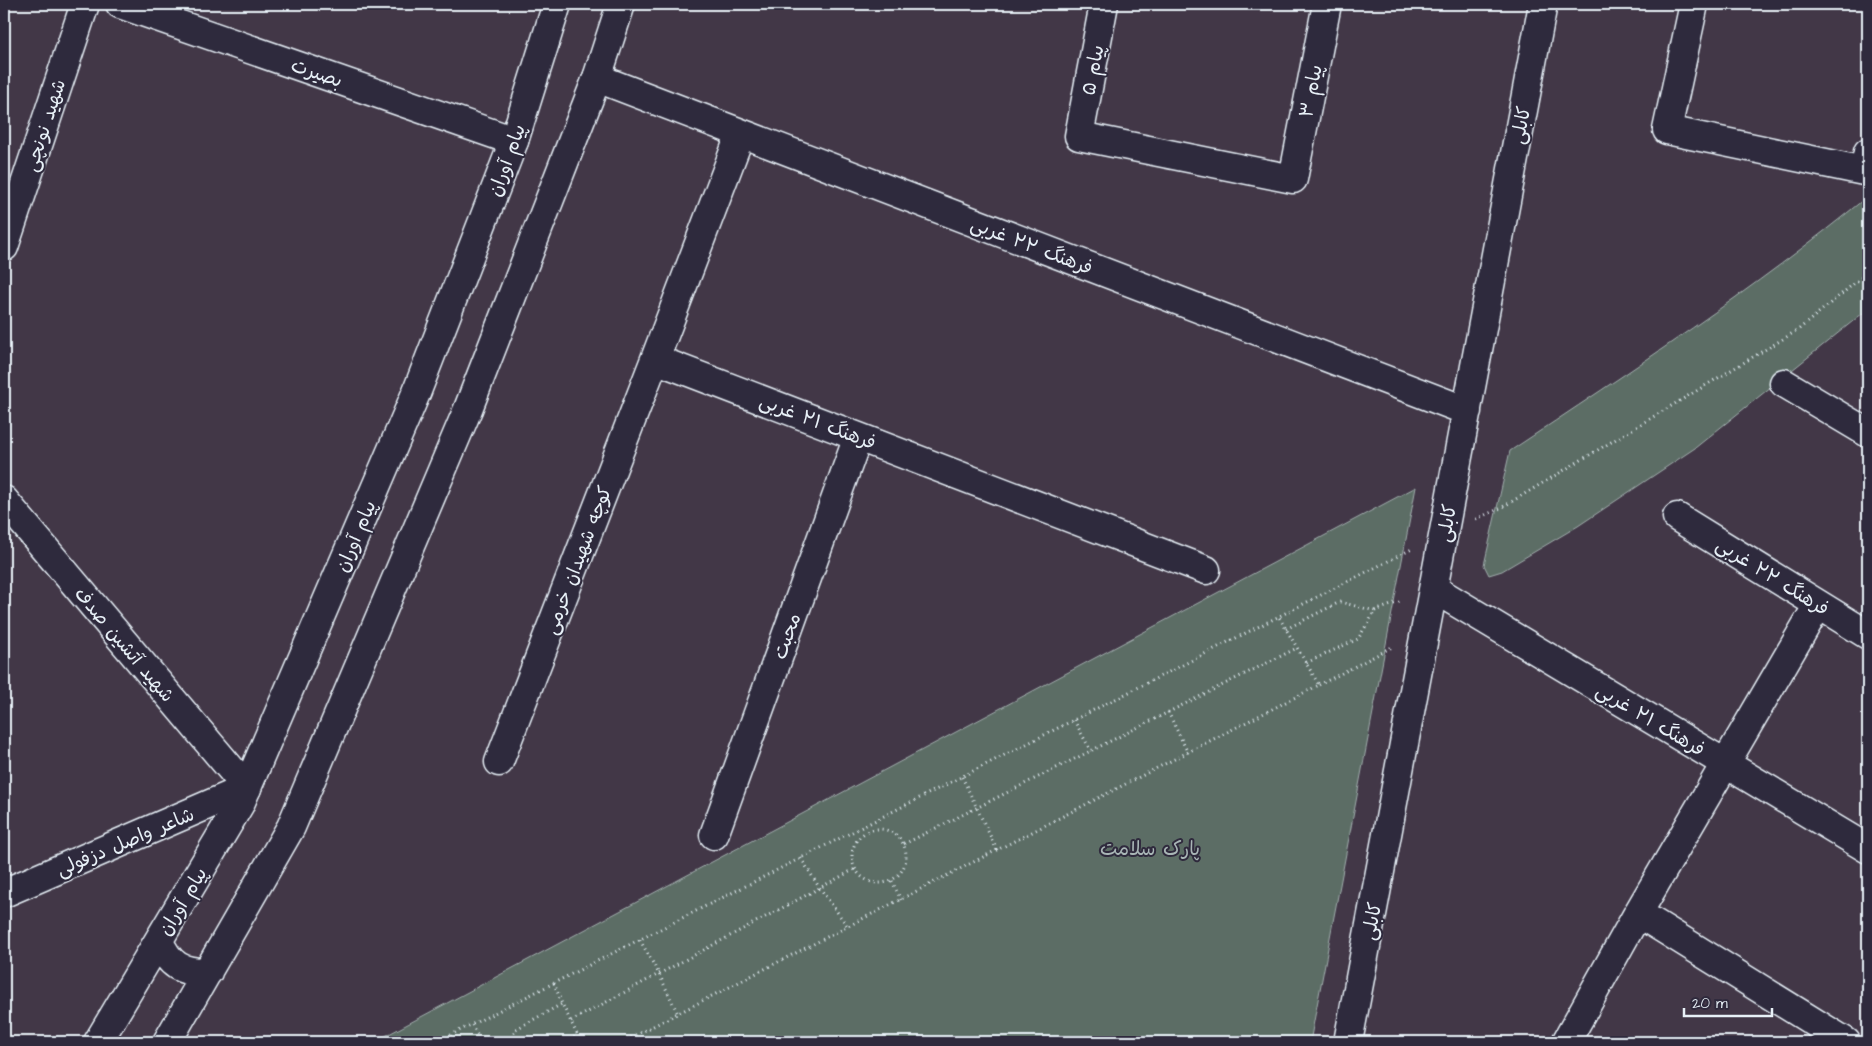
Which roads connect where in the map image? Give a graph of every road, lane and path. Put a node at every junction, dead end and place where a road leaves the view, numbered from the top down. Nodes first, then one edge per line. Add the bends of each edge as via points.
1 (85, 4) edge
2 (120, 4) edge
3 (557, 4) edge
4 (621, 4) edge
5 (1104, 4) edge
6 (1327, 4) edge
7 (1543, 4) edge
8 (1694, 4) edge
9 (597, 78) junction
10 (741, 133) junction
11 (514, 141) junction
12 (1868, 152) edge
13 (1293, 179) joint
14 (4, 247) edge
15 (1868, 272) edge
16 (656, 359) junction
17 (1784, 383) dead end
18 (1466, 412) junction
19 (1868, 433) edge
20 (858, 437) junction
21 (4, 500) edge
22 (1677, 517) dead end
23 (1444, 534) junction
24 (1206, 570) dead end
25 (1434, 589) junction
26 (1818, 605) junction
27 (1279, 617) junction
28 (1286, 629) junction
29 (1426, 632) junction
30 (1868, 635) edge
31 (1297, 648) junction
32 (1306, 663) junction
33 (1320, 685) junction
34 (1168, 712) junction
35 (1074, 720) junction
36 (1091, 751) junction
37 (1188, 753) junction
38 (499, 762) dead end
39 (1726, 764) junction
40 (962, 777) junction
41 (247, 788) junction
42 (978, 808) junction
43 (864, 826) junction
44 (867, 831) junction
45 (714, 836) dead end
46 (904, 844) junction
47 (1868, 849) edge
48 (998, 850) junction
49 (801, 858) junction
50 (854, 868) junction
51 (892, 881) junction
52 (819, 887) junction
53 (4, 893) edge
54 (901, 900) junction
55 (1638, 913) junction
56 (848, 927) junction
57 (640, 940) junction
58 (159, 941) junction
59 (208, 972) junction
60 (659, 974) junction
61 (554, 983) junction
62 (562, 1004) junction
63 (678, 1014) junction
64 (571, 1021) junction
65 (472, 1025) junction
66 (578, 1035) junction
67 (98, 1042) edge
68 (167, 1042) edge
69 (437, 1042) edge
70 (482, 1042) edge
71 (509, 1042) edge
72 (565, 1042) edge
73 (581, 1042) edge
74 (622, 1042) edge
75 (1348, 1042) edge
76 (1566, 1042) edge
77 (1846, 1042) edge

1 - 14 street, شهید نونچی
2 - 11 street, بصیرت
3 - 11 street, پیام آوران
4 - 9 street
5 - 13 street, پیام ۵ via 1079,136
6 - 13 street, پیام ۳
7 - 18 street, کابلی
8 - 12 street via 1667,130 1864,171
9 - 10 street, فرهنگ ۲۲ غربی
9 - 59 street via 468,409 291,827
10 - 16 street
10 - 18 street, فرهنگ ۲۲ غربی
11 - 41 street, پیام آوران via 417,391
15 - 23 path via 1798,330 1501,508
16 - 20 street, فرهنگ ۲۱ غربی
16 - 38 street, کوچه شهیدان خرمی
17 - 19 street
18 - 23 street, کابلی
20 - 24 street, فرهنگ ۲۱ غربی
20 - 45 street, محبت
21 - 41 street, شهید آتشین صدف
22 - 26 street, فرهنگ ۲۲ غربی
23 - 25 street, کابلی
23 - 27 path
25 - 29 street, کابلی
25 - 39 street, فرهنگ ۲۱ غربی
26 - 30 street, فرهنگ ۲۲ غربی
26 - 39 street
27 - 28 path
27 - 35 path
28 - 31 path
28 - 32 path via 1340,602 1375,612 1358,639
29 - 33 path
29 - 75 street, کابلی
31 - 32 path
31 - 34 path
32 - 33 path
33 - 37 path
34 - 36 path
34 - 37 path
35 - 36 path
35 - 40 path
36 - 42 path
37 - 48 path
39 - 47 street, فرهنگ ۲۱ غربی
39 - 55 street
40 - 42 path
40 - 43 path
41 - 53 street, شاعر واصل دزفولی
41 - 58 street, پیام آوران
42 - 46 path
42 - 48 path
43 - 44 path
43 - 49 path
44 - 46 path via 889,830
44 - 50 path via 853,847
46 - 51 path via 906,865
48 - 54 path
49 - 52 path
49 - 57 path
50 - 51 path via 870,882 882,884
50 - 52 path
51 - 54 path
52 - 56 path
52 - 60 path
54 - 56 path
55 - 76 street
55 - 77 street
56 - 63 path
57 - 60 path
57 - 61 path
58 - 59 street via 164,953 183,969
58 - 67 street, پیام آوران
59 - 68 street
60 - 63 path
60 - 64 path
61 - 62 path
61 - 65 path
62 - 64 path
62 - 71 path via 516,1029
63 - 74 path
64 - 66 path
65 - 69 path
65 - 70 path
66 - 72 path
66 - 73 path

